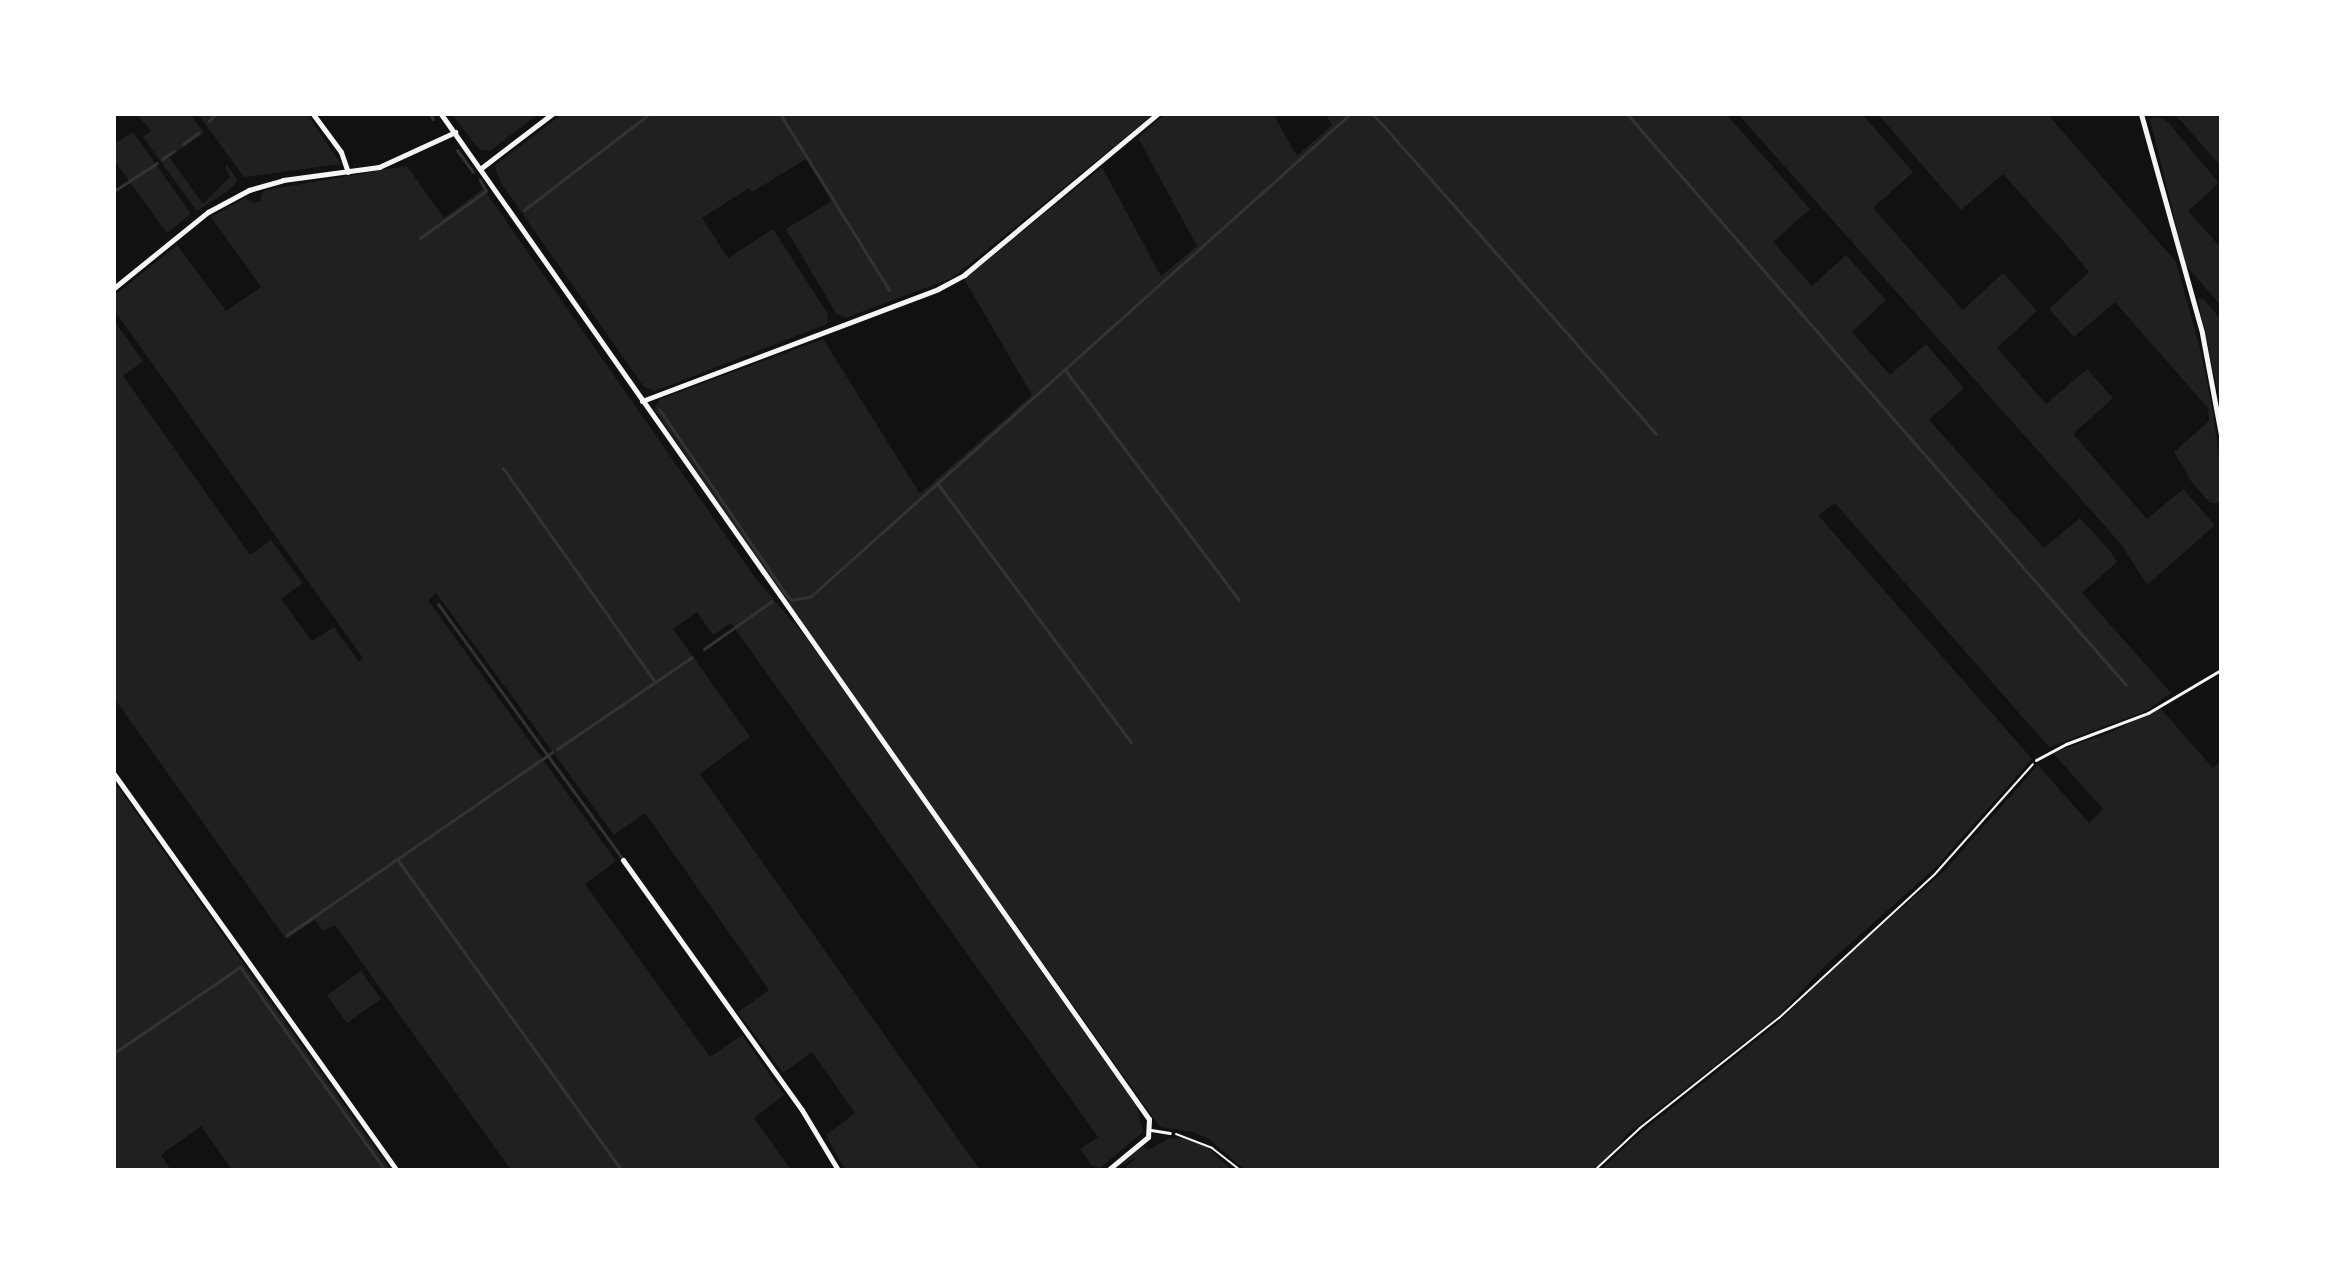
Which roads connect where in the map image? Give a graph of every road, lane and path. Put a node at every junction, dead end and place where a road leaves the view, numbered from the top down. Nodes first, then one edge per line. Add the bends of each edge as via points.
1 (313, 114) edge
2 (441, 114) edge
3 (552, 114) edge
4 (1157, 114) edge
5 (2141, 114) edge
6 (455, 132) junction
7 (480, 169) junction
8 (348, 172) junction
9 (114, 288) edge
10 (642, 401) junction
11 (2221, 435) edge
12 (2221, 651) edge
13 (2219, 671) junction
14 (2221, 685) edge
15 (2036, 760) joint
16 (114, 774) edge
17 (623, 860) dead end
18 (1151, 1130) junction
19 (1170, 1133) joint
20 (396, 1170) edge
21 (838, 1170) edge
22 (1108, 1170) edge
23 (1240, 1170) edge
24 (1595, 1170) edge

1 - 8 street via 341,152
2 - 6 street
3 - 7 street
4 - 10 street via 964,275
5 - 11 street via 2202,333
6 - 7 street
6 - 8 street via 398,161
7 - 10 street
8 - 9 street via 274,182 226,202
10 - 18 street via 990,887 1145,1112
12 - 13 street
13 - 14 street
13 - 15 lane via 2148,713
15 - 24 path via 1935,874 1779,1018
16 - 20 street
17 - 21 street via 802,1110
18 - 19 lane
18 - 22 street
19 - 23 path via 1212,1148

